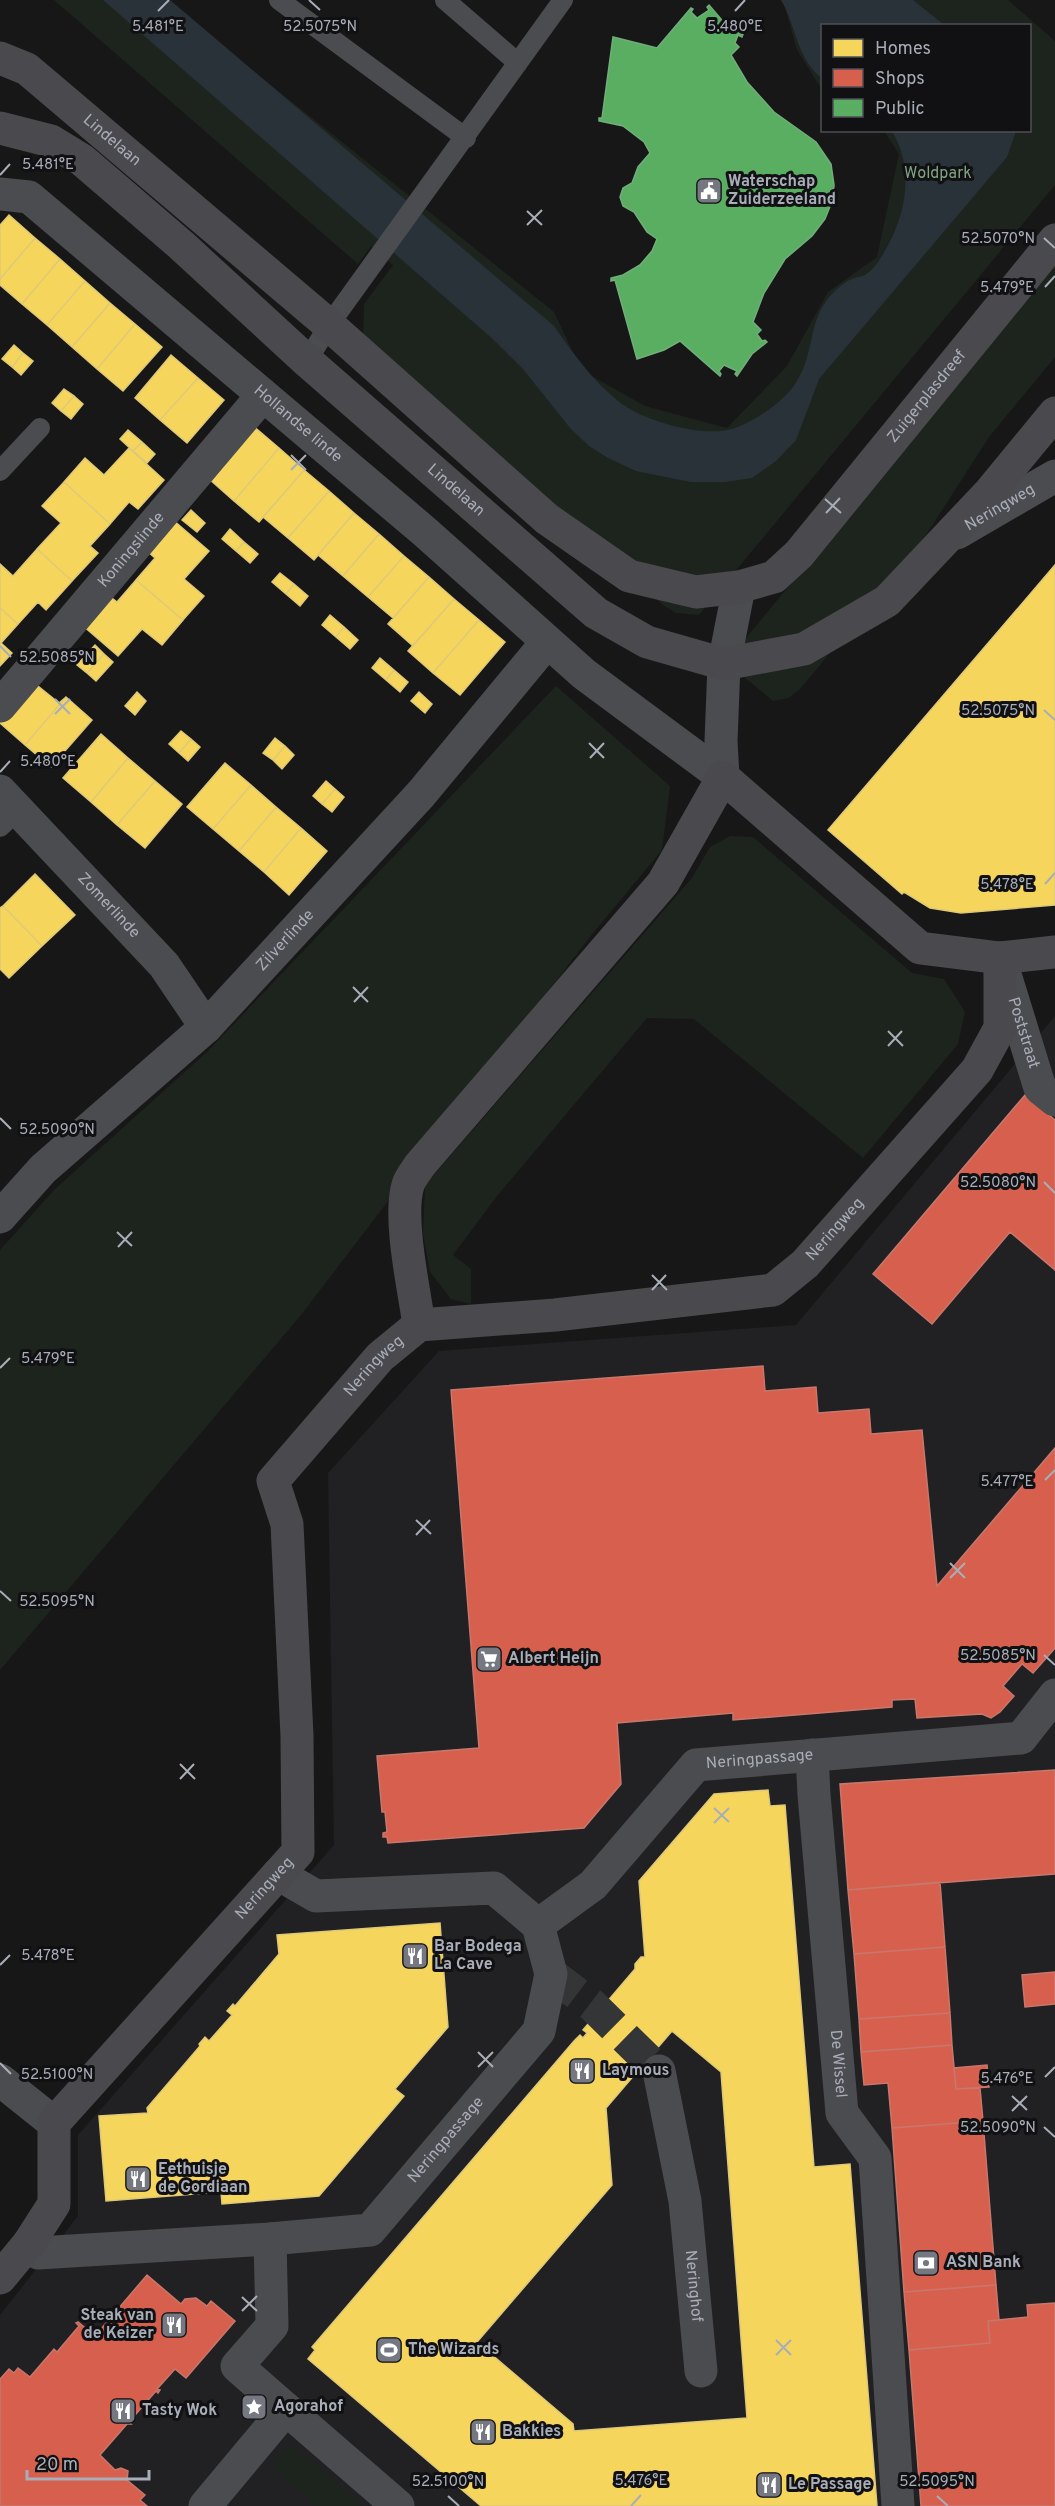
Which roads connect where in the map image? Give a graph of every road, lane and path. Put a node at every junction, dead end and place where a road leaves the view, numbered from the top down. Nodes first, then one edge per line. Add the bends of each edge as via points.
1 (279, 0) edge
2 (445, 0) edge
3 (563, 0) edge
4 (0, 58) edge
5 (519, 63) junction
6 (0, 128) edge
7 (466, 138) junction
8 (0, 194) edge
9 (1055, 240) edge
10 (329, 325) junction
11 (307, 361) junction
12 (262, 395) junction
13 (1055, 413) edge
14 (40, 428) dead end
15 (0, 471) edge
16 (1055, 476) edge
17 (945, 540) junction
18 (799, 554) joint
19 (739, 587) junction
20 (547, 642) junction
21 (724, 664) junction
22 (0, 706) edge
23 (723, 777) junction
24 (6, 809) edge
25 (1055, 952) edge
26 (1000, 958) junction
27 (206, 1027) junction
28 (1055, 1100) edge
29 (0, 1217) edge
30 (419, 1325) junction
31 (1050, 1709) edge
32 (812, 1755) junction
33 (279, 1874) junction
34 (538, 1925) junction
35 (659, 2071) tunnel mouth
36 (0, 2080) edge
37 (54, 2123) junction
38 (270, 2239) junction
39 (29, 2243) junction
40 (0, 2278) edge
41 (701, 2371) dead end
42 (286, 2409) junction
43 (205, 2506) edge
44 (398, 2506) edge
45 (898, 2506) edge

1 - 7 lane
2 - 5 lane
3 - 5 lane
4 - 10 street, Lindelaan via 27,69
5 - 7 lane
6 - 11 street, Lindelaan via 51,141 82,160
7 - 10 lane
8 - 12 street, Hollandse linde via 29,197
9 - 18 street, Zuigerplasdreef
10 - 11 lane
10 - 19 street, Lindelaan via 547,519 629,576 696,592
11 - 21 street, Lindelaan via 596,613 647,642
12 - 20 street, Hollandse linde via 425,532
12 - 22 street, Koningslinde
13 - 17 street
14 - 15 lane
16 - 17 street, Neringweg
17 - 21 street, Lindelaan via 887,601 804,649
18 - 19 street, Lindelaan via 774,577
19 - 21 street
20 - 23 street, Hollandse linde
20 - 27 street, Zilverlinde via 421,794
21 - 23 street
23 - 26 street via 920,948
23 - 30 street via 663,883 408,1183 404,1205
24 - 27 street, Zomerlinde via 164,965
25 - 26 street
26 - 28 street, Poststraat via 1040,1088
26 - 30 street, Neringweg via 999,1028 977,1070 806,1264 773,1290 555,1315
27 - 29 street, Zilverlinde via 43,1169
30 - 33 street, Neringweg via 380,1357 273,1481 287,1524 298,1777 298,1851
31 - 32 street, Neringpassage via 1021,1737
32 - 34 street, Neringpassage via 696,1765 593,1885
32 - 45 street, De Wissel via 842,2113 875,2158
33 - 34 street via 316,1896 494,1888
33 - 37 street, Neringweg
34 - 38 street, Neringpassage via 551,1974 539,2031 370,2230
35 - 41 street, Neringhof via 685,2201
36 - 37 street
37 - 39 street via 54,2204
38 - 39 street, Neringpassage via 38,2253
38 - 42 street via 272,2326 237,2366
39 - 40 street
42 - 43 street
42 - 44 street

